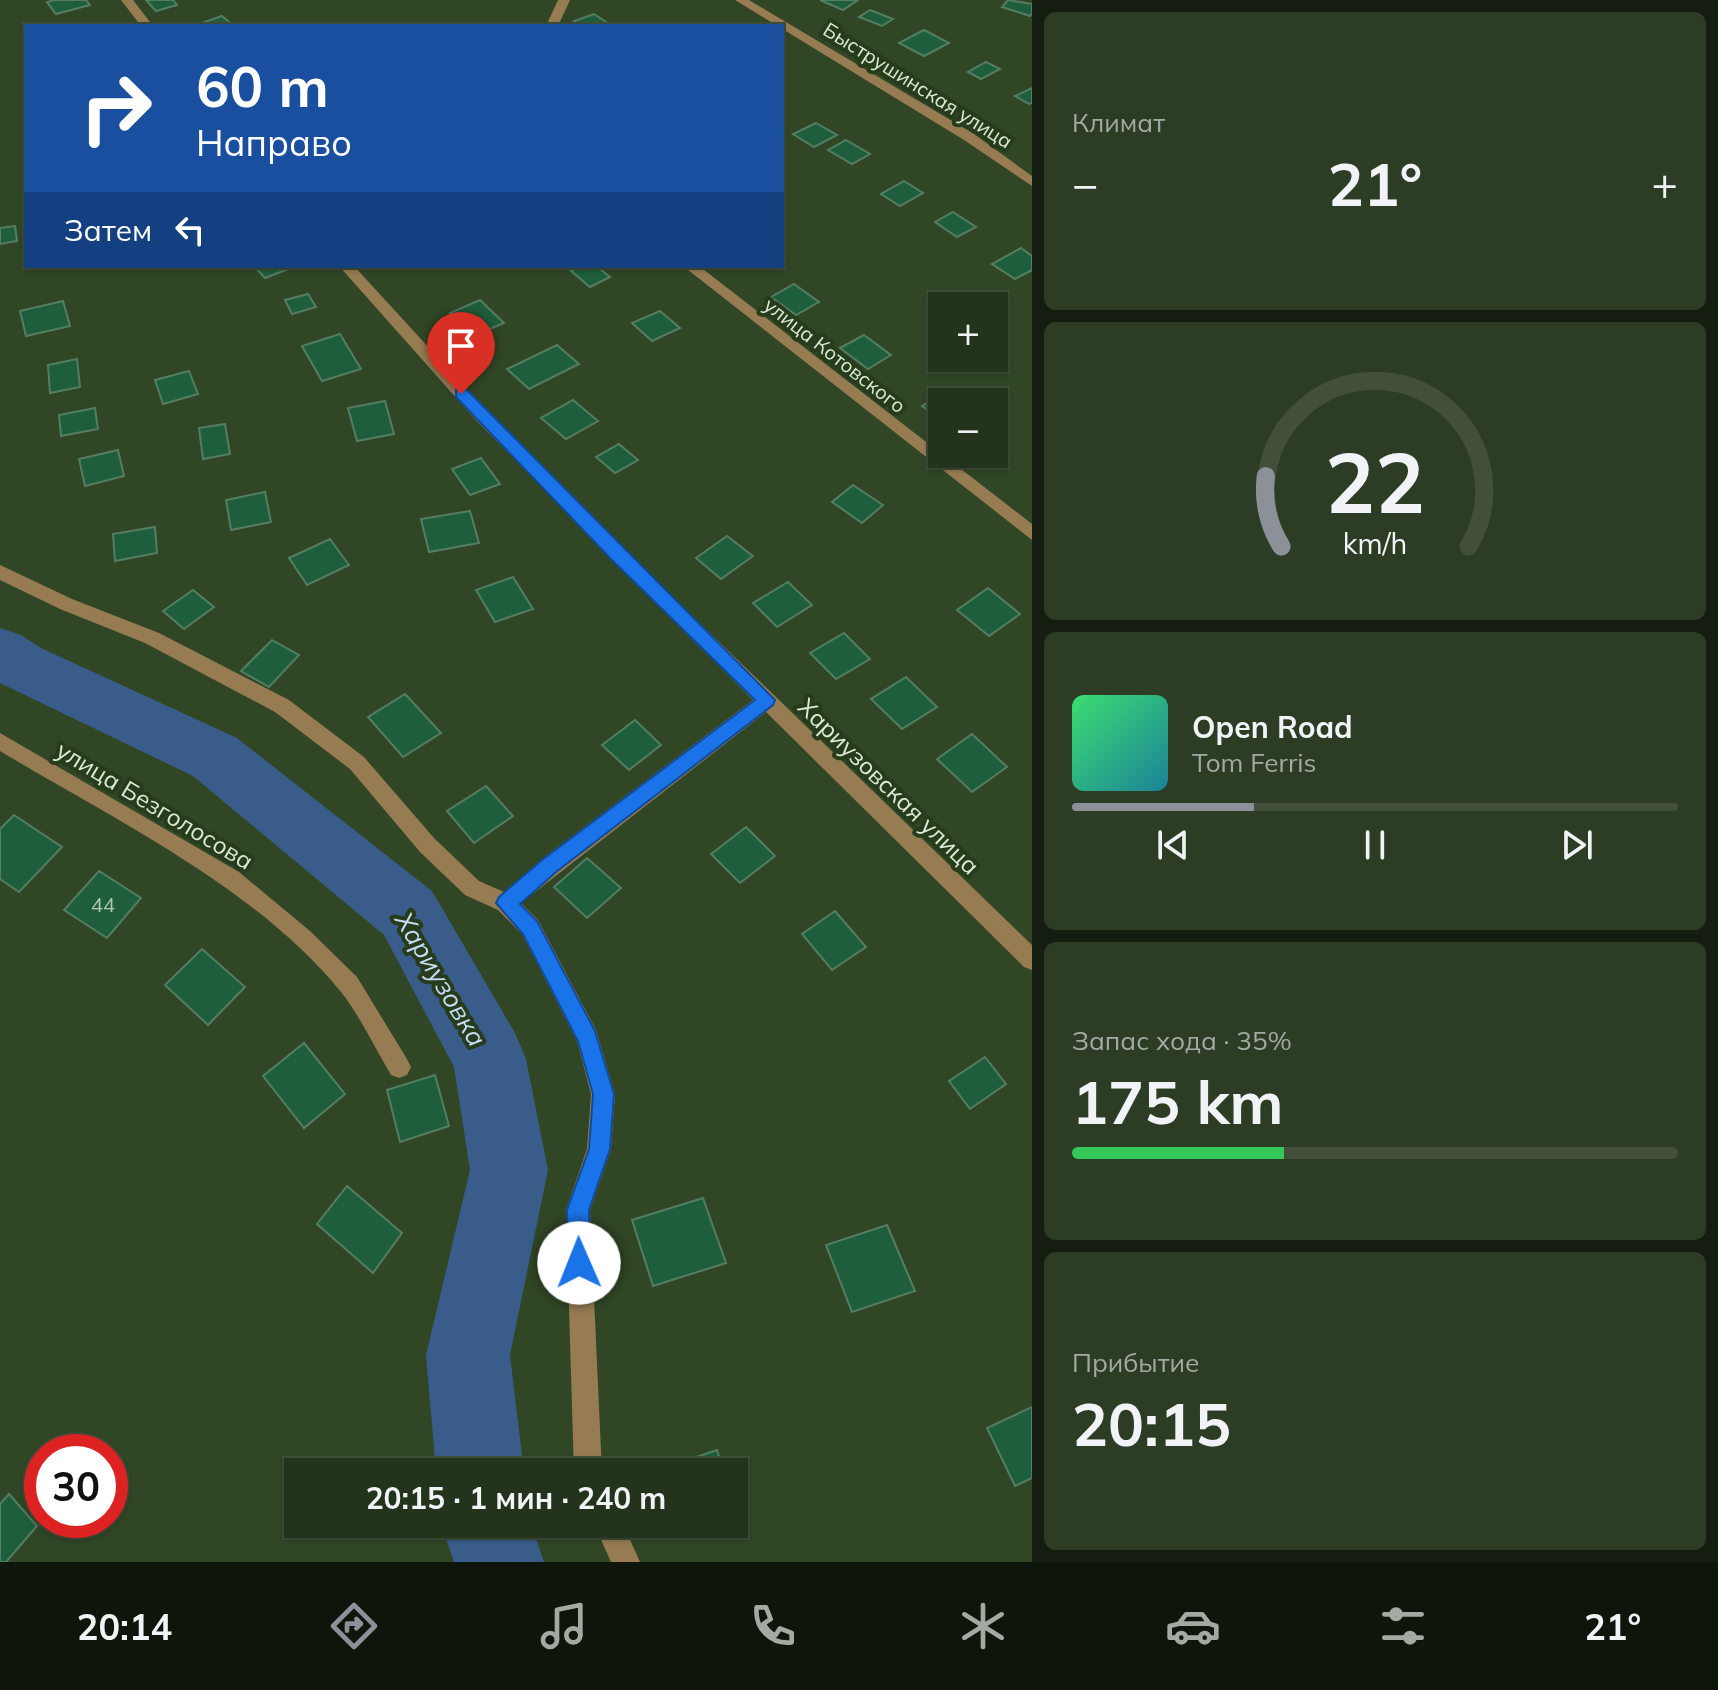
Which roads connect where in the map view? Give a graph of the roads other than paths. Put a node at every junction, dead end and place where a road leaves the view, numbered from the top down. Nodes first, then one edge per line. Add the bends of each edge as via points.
1 (127, 0) edge
2 (564, 0) edge
3 (741, 0) edge
4 (145, 24) edge
5 (553, 24) edge
6 (781, 24) edge
7 (784, 26) edge
8 (1032, 182) edge
9 (348, 268) edge
10 (693, 268) edge
11 (1032, 533) edge
12 (0, 572) edge
13 (767, 700) junction
14 (0, 741) edge
15 (506, 903) junction
16 (1032, 960) edge
17 (399, 1067) dead end
18 (587, 1458) edge
19 (615, 1538) edge
20 (626, 1562) edge

1 - 4 street
2 - 5 street
3 - 6 street, Быструшинская улица
7 - 8 street, Быструшинская улица via 969,137
9 - 13 street, Хариузовская улица via 481,415
10 - 11 street, улица Котовского
12 - 15 street via 152,638 282,706 357,763 427,845 472,888
13 - 15 street
13 - 16 street, Хариузовская улица
14 - 17 street, улица Безголосова via 232,879 349,985
15 - 18 street via 530,927 582,1026 603,1094 599,1149 578,1210
19 - 20 street

